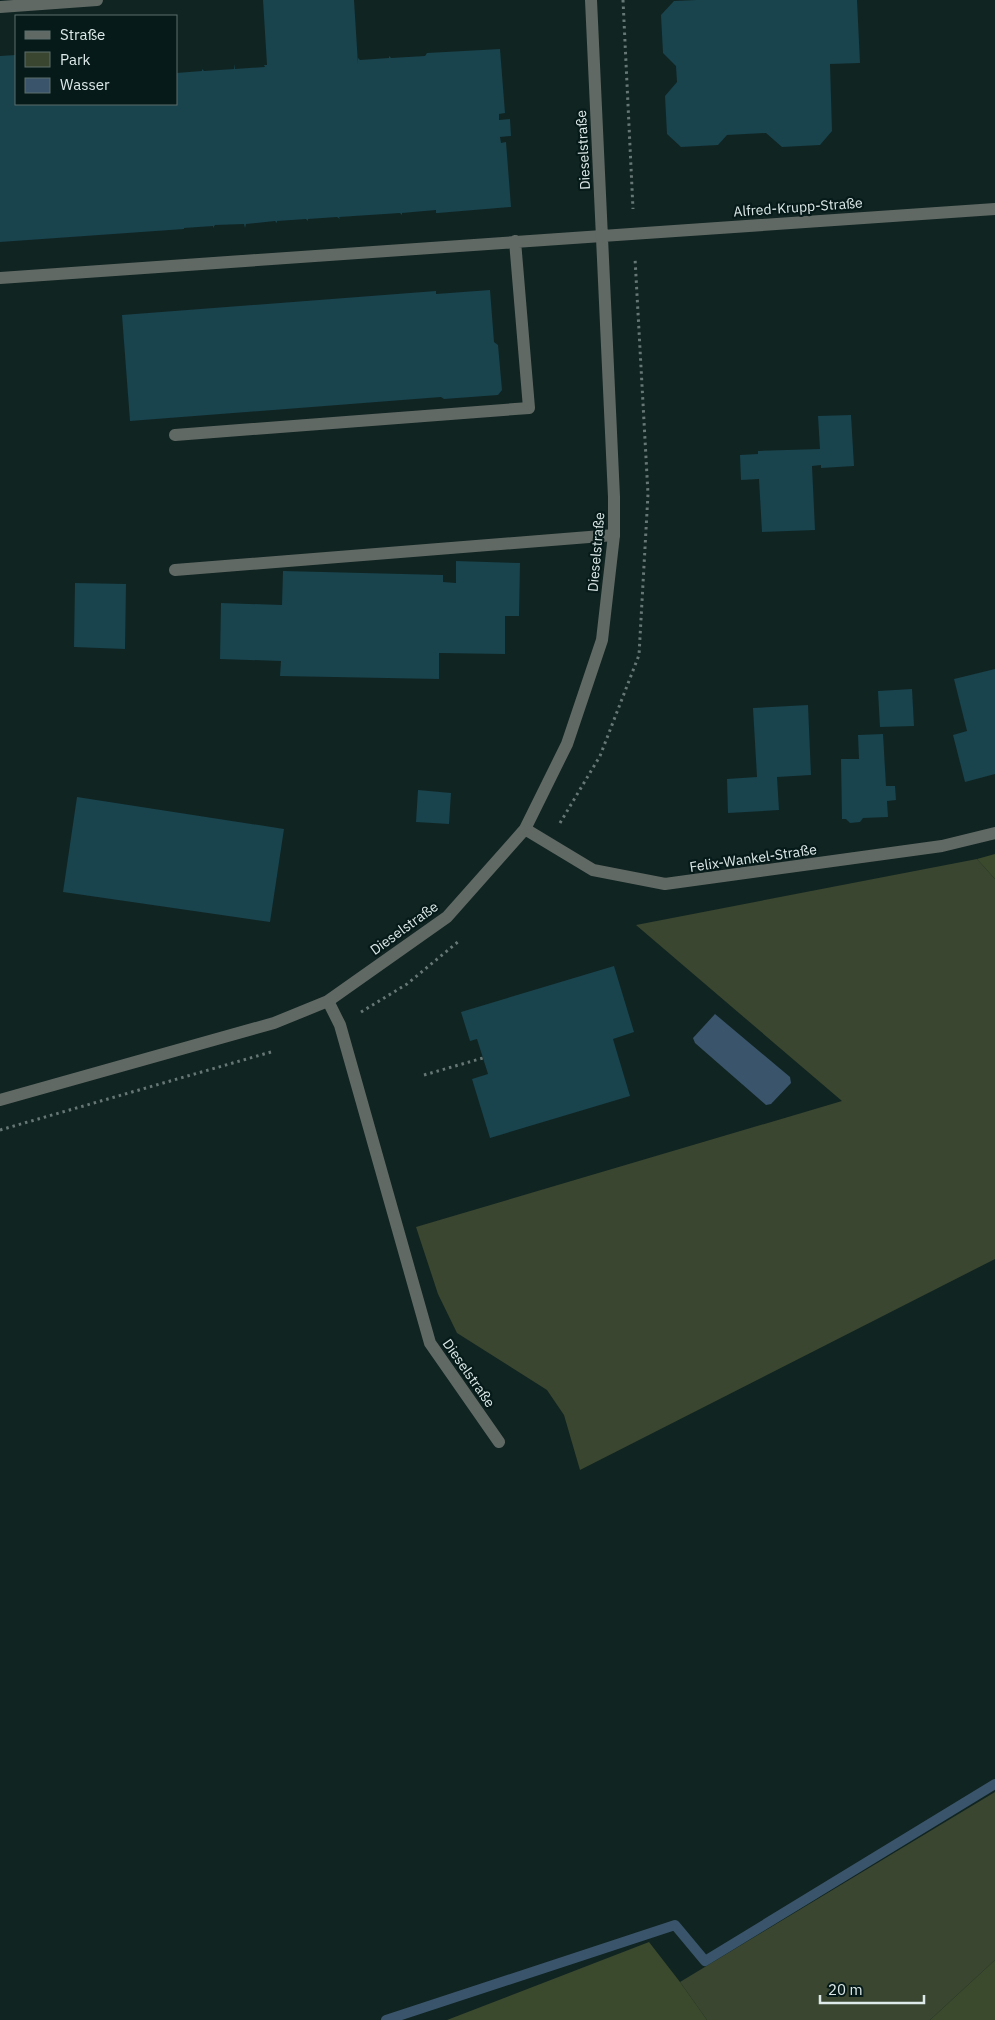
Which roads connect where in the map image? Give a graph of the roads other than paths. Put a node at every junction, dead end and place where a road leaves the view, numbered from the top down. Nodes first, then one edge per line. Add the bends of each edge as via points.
1 (97, 0) edge
2 (591, 0) edge
3 (0, 7) edge
4 (995, 209) edge
5 (602, 236) junction
6 (515, 242) junction
7 (0, 278) edge
8 (175, 436) dead end
9 (614, 535) junction
10 (175, 570) dead end
11 (525, 829) junction
12 (995, 832) edge
13 (328, 1001) junction
14 (0, 1100) edge
15 (498, 1442) dead end

1 - 3 street
2 - 5 street, Dieselstraße
4 - 5 street, Alfred-Krupp-Straße
5 - 6 street, Alfred-Krupp-Straße
5 - 9 street, Dieselstraße
6 - 7 street, Alfred-Krupp-Straße
6 - 8 street via 529,408
9 - 10 street
9 - 11 street, Dieselstraße via 602,640 566,744
11 - 12 street, Felix-Wankel-Straße via 593,870 665,884 942,846
11 - 13 street, Dieselstraße via 447,917
13 - 14 street, Dieselstraße via 274,1023
13 - 15 street, Dieselstraße via 343,1034 430,1343

